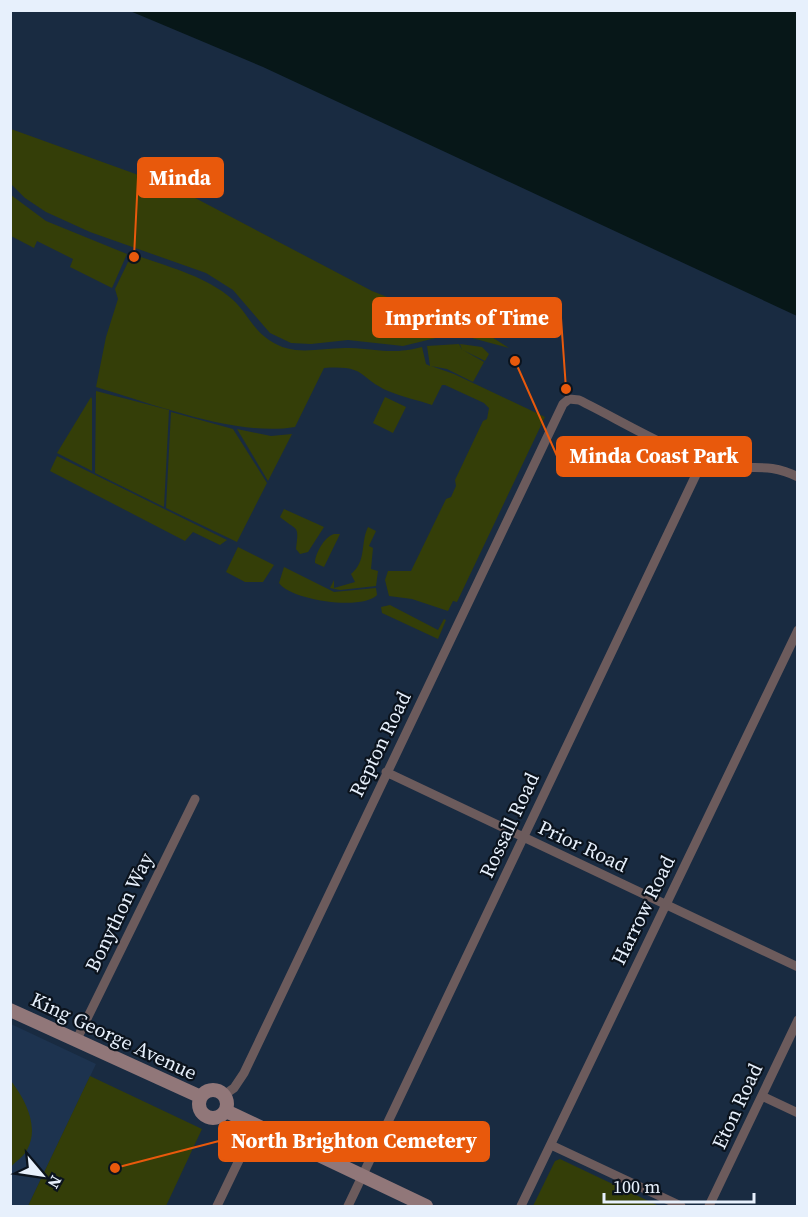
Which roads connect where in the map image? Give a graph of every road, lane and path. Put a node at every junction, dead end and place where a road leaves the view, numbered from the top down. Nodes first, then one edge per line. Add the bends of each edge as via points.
1 (703, 460) junction
2 (798, 477) edge
3 (798, 630) edge
4 (386, 772) junction
5 (195, 799) dead end
6 (523, 837) junction
7 (666, 905) junction
8 (798, 967) edge
9 (10, 1010) edge
10 (798, 1020) edge
11 (76, 1041) junction
12 (224, 1095) junction
13 (762, 1096) junction
14 (201, 1097) junction
15 (226, 1111) junction
16 (798, 1113) edge
17 (255, 1127) junction
18 (551, 1145) junction
19 (363, 1177) junction
20 (217, 1206) edge
21 (348, 1206) edge
22 (426, 1206) edge
23 (521, 1206) edge
24 (681, 1206) edge
25 (709, 1206) edge

1 - 2 street via 728,467 764,465
1 - 4 street, Repton Road via 579,400 569,399 563,404
1 - 6 street, Rossall Road
3 - 7 street, Harrow Road
4 - 6 street, Prior Road
4 - 12 street, Repton Road via 243,1072 234,1088
5 - 11 street, Bonython Way
6 - 7 street, Prior Road
6 - 19 street, Rossall Road
7 - 8 street, Prior Road
7 - 18 street, Harrow Road
9 - 11 street, King George Avenue
10 - 13 street, Eton Road
11 - 14 street, King George Avenue
12 - 14 street via 210,1090
12 - 15 street
13 - 16 street
13 - 25 street, Eton Road
14 - 15 street via 199,1109 205,1116 219,1118
15 - 17 street
17 - 19 street
17 - 20 street
18 - 23 street, Harrow Road
18 - 24 street
19 - 21 street, Rossall Road
19 - 22 street

